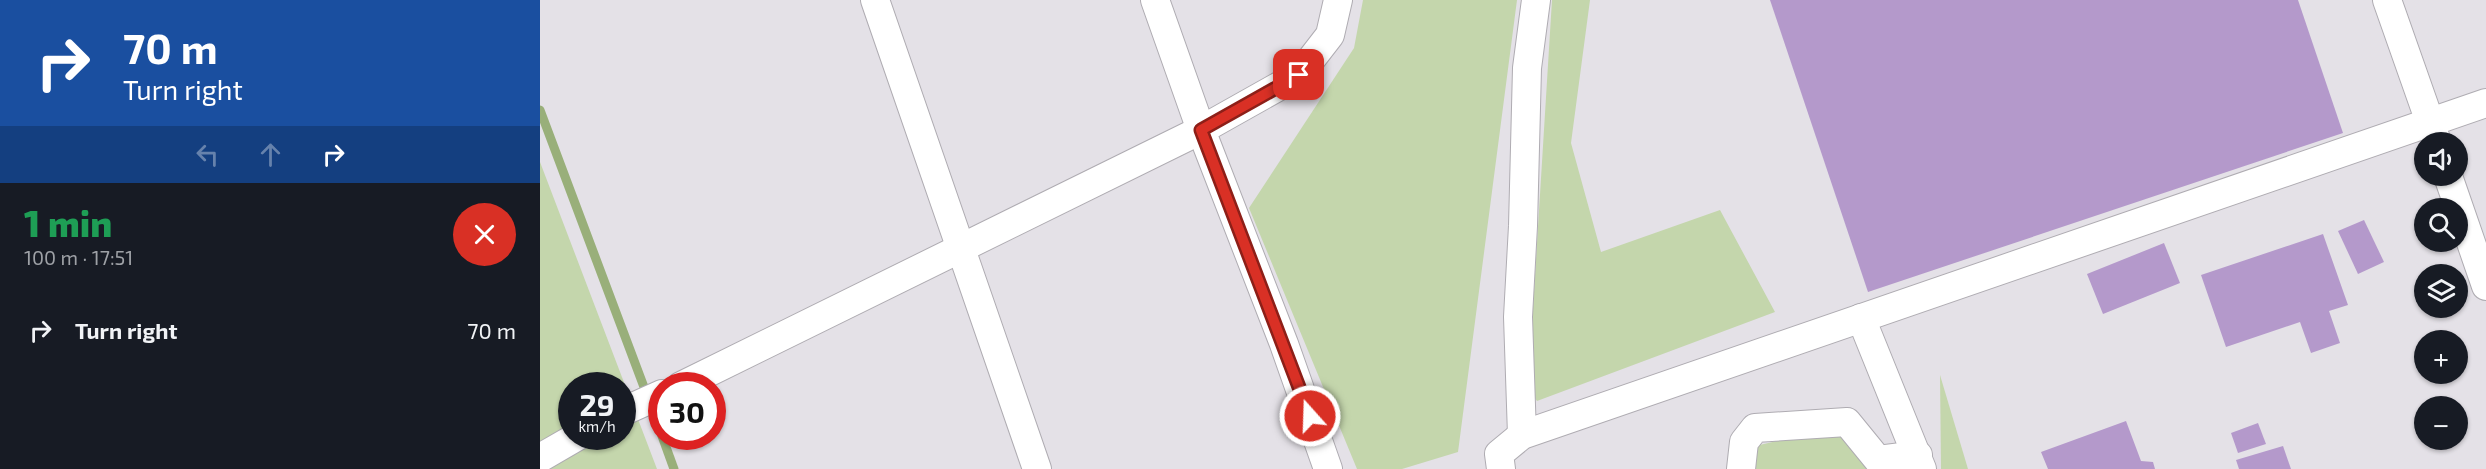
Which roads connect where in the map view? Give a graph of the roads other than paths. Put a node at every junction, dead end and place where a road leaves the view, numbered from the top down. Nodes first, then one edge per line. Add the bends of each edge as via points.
1 (874, 0) edge
2 (1155, 0) edge
3 (1338, 0) edge
4 (1536, 0) edge
5 (2387, 0) edge
6 (2486, 103) edge
7 (1201, 130) junction
8 (2433, 132) edge
9 (2414, 138) edge
10 (2451, 186) edge
11 (960, 249) junction
12 (2486, 286) edge
13 (1861, 318) junction
14 (710, 372) edge
15 (1522, 435) junction
16 (558, 448) edge
17 (540, 458) edge
18 (1920, 462) edge
19 (1037, 469) edge
20 (1328, 469) edge
21 (1501, 469) edge
22 (1741, 469) edge

1 - 11 street
2 - 7 street
3 - 7 street via 1330,35 1299,75
4 - 15 street via 1527,68 1518,317
5 - 8 street
6 - 8 street
7 - 11 street
7 - 20 street
9 - 13 street
10 - 12 street
11 - 14 street
11 - 19 street
13 - 15 street
13 - 18 street
15 - 21 street via 1498,454
16 - 17 street
18 - 22 street via 1878,460 1846,422 1755,428 1744,442

